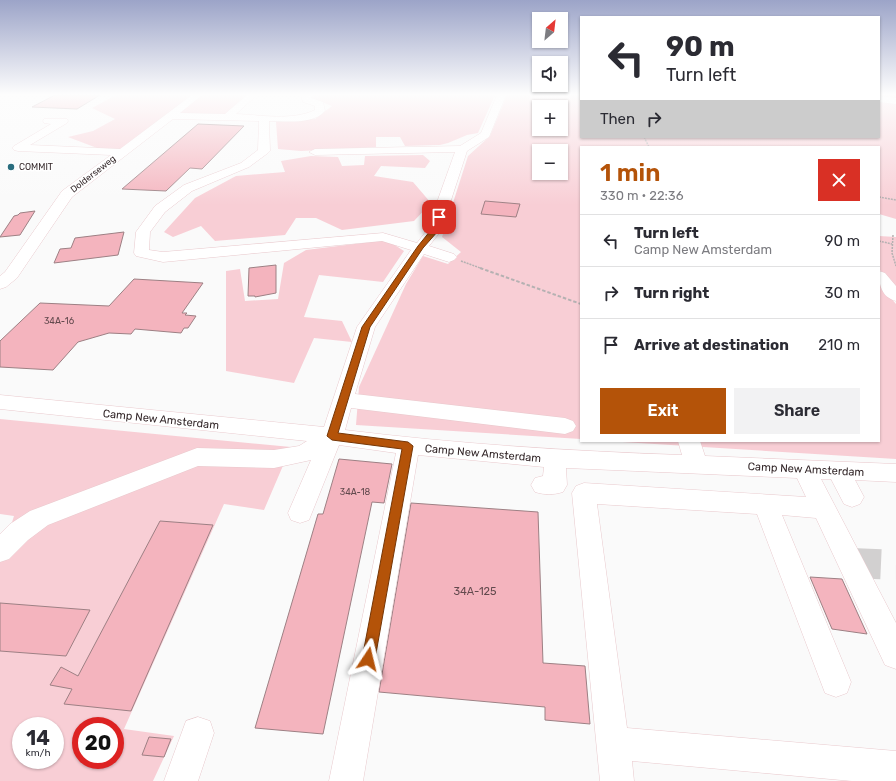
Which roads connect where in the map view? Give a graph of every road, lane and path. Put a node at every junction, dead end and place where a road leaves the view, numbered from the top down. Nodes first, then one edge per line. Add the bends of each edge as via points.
1 (46, 131) edge
2 (149, 131) edge
3 (264, 131) edge
4 (487, 131) edge
5 (462, 150) junction
6 (121, 152) junction
7 (314, 152) dead end
8 (880, 197) edge
9 (896, 200) edge
10 (893, 235) dead end
11 (880, 241) edge
12 (892, 244) junction
13 (421, 247) junction
14 (449, 257) joint
15 (896, 266) edge
16 (880, 277) edge
17 (4, 278) edge
18 (896, 296) edge
19 (580, 304) edge
20 (343, 400) junction
21 (0, 402) edge
22 (565, 426) dead end
23 (332, 436) junction
24 (689, 442) edge
25 (408, 446) junction
26 (555, 459) junction
27 (696, 464) junction
28 (804, 468) junction
29 (838, 471) junction
30 (896, 473) edge
31 (542, 485) dead end
32 (852, 497) dead end
33 (766, 504) junction
34 (824, 508) junction
35 (300, 513) dead end
36 (9, 531) edge
37 (0, 551) edge
38 (896, 654) edge
39 (836, 682) dead end
40 (198, 733) dead end
41 (613, 743) junction
42 (896, 768) edge
43 (181, 781) edge
44 (346, 781) edge
45 (617, 781) edge

1 - 6 lane via 18,148
2 - 6 lane, Dolderseweg
3 - 13 lane via 264,151 245,165 188,188 160,209 143,232 141,252 163,256 383,237
4 - 5 lane
5 - 7 lane
5 - 13 lane via 434,231
6 - 17 lane, Dolderseweg via 67,194
8 - 9 path
10 - 12 path
11 - 12 path
12 - 15 path
13 - 14 lane
13 - 20 lane via 366,327
14 - 19 path
16 - 18 lane
20 - 22 lane
20 - 23 lane
21 - 23 lane, Camp New Amsterdam
23 - 25 lane, Camp New Amsterdam
23 - 35 lane
23 - 36 lane via 304,454 274,458 197,457
24 - 27 lane
25 - 26 lane, Camp New Amsterdam
25 - 44 lane via 406,476
26 - 27 lane, Camp New Amsterdam
26 - 31 lane via 554,486
27 - 28 lane, Camp New Amsterdam
28 - 29 lane, Camp New Amsterdam
28 - 34 lane
29 - 30 lane, Camp New Amsterdam
29 - 32 lane
33 - 34 lane
33 - 39 lane
33 - 41 lane via 584,493
34 - 38 lane
36 - 37 lane
40 - 43 lane
41 - 42 lane
41 - 45 lane

